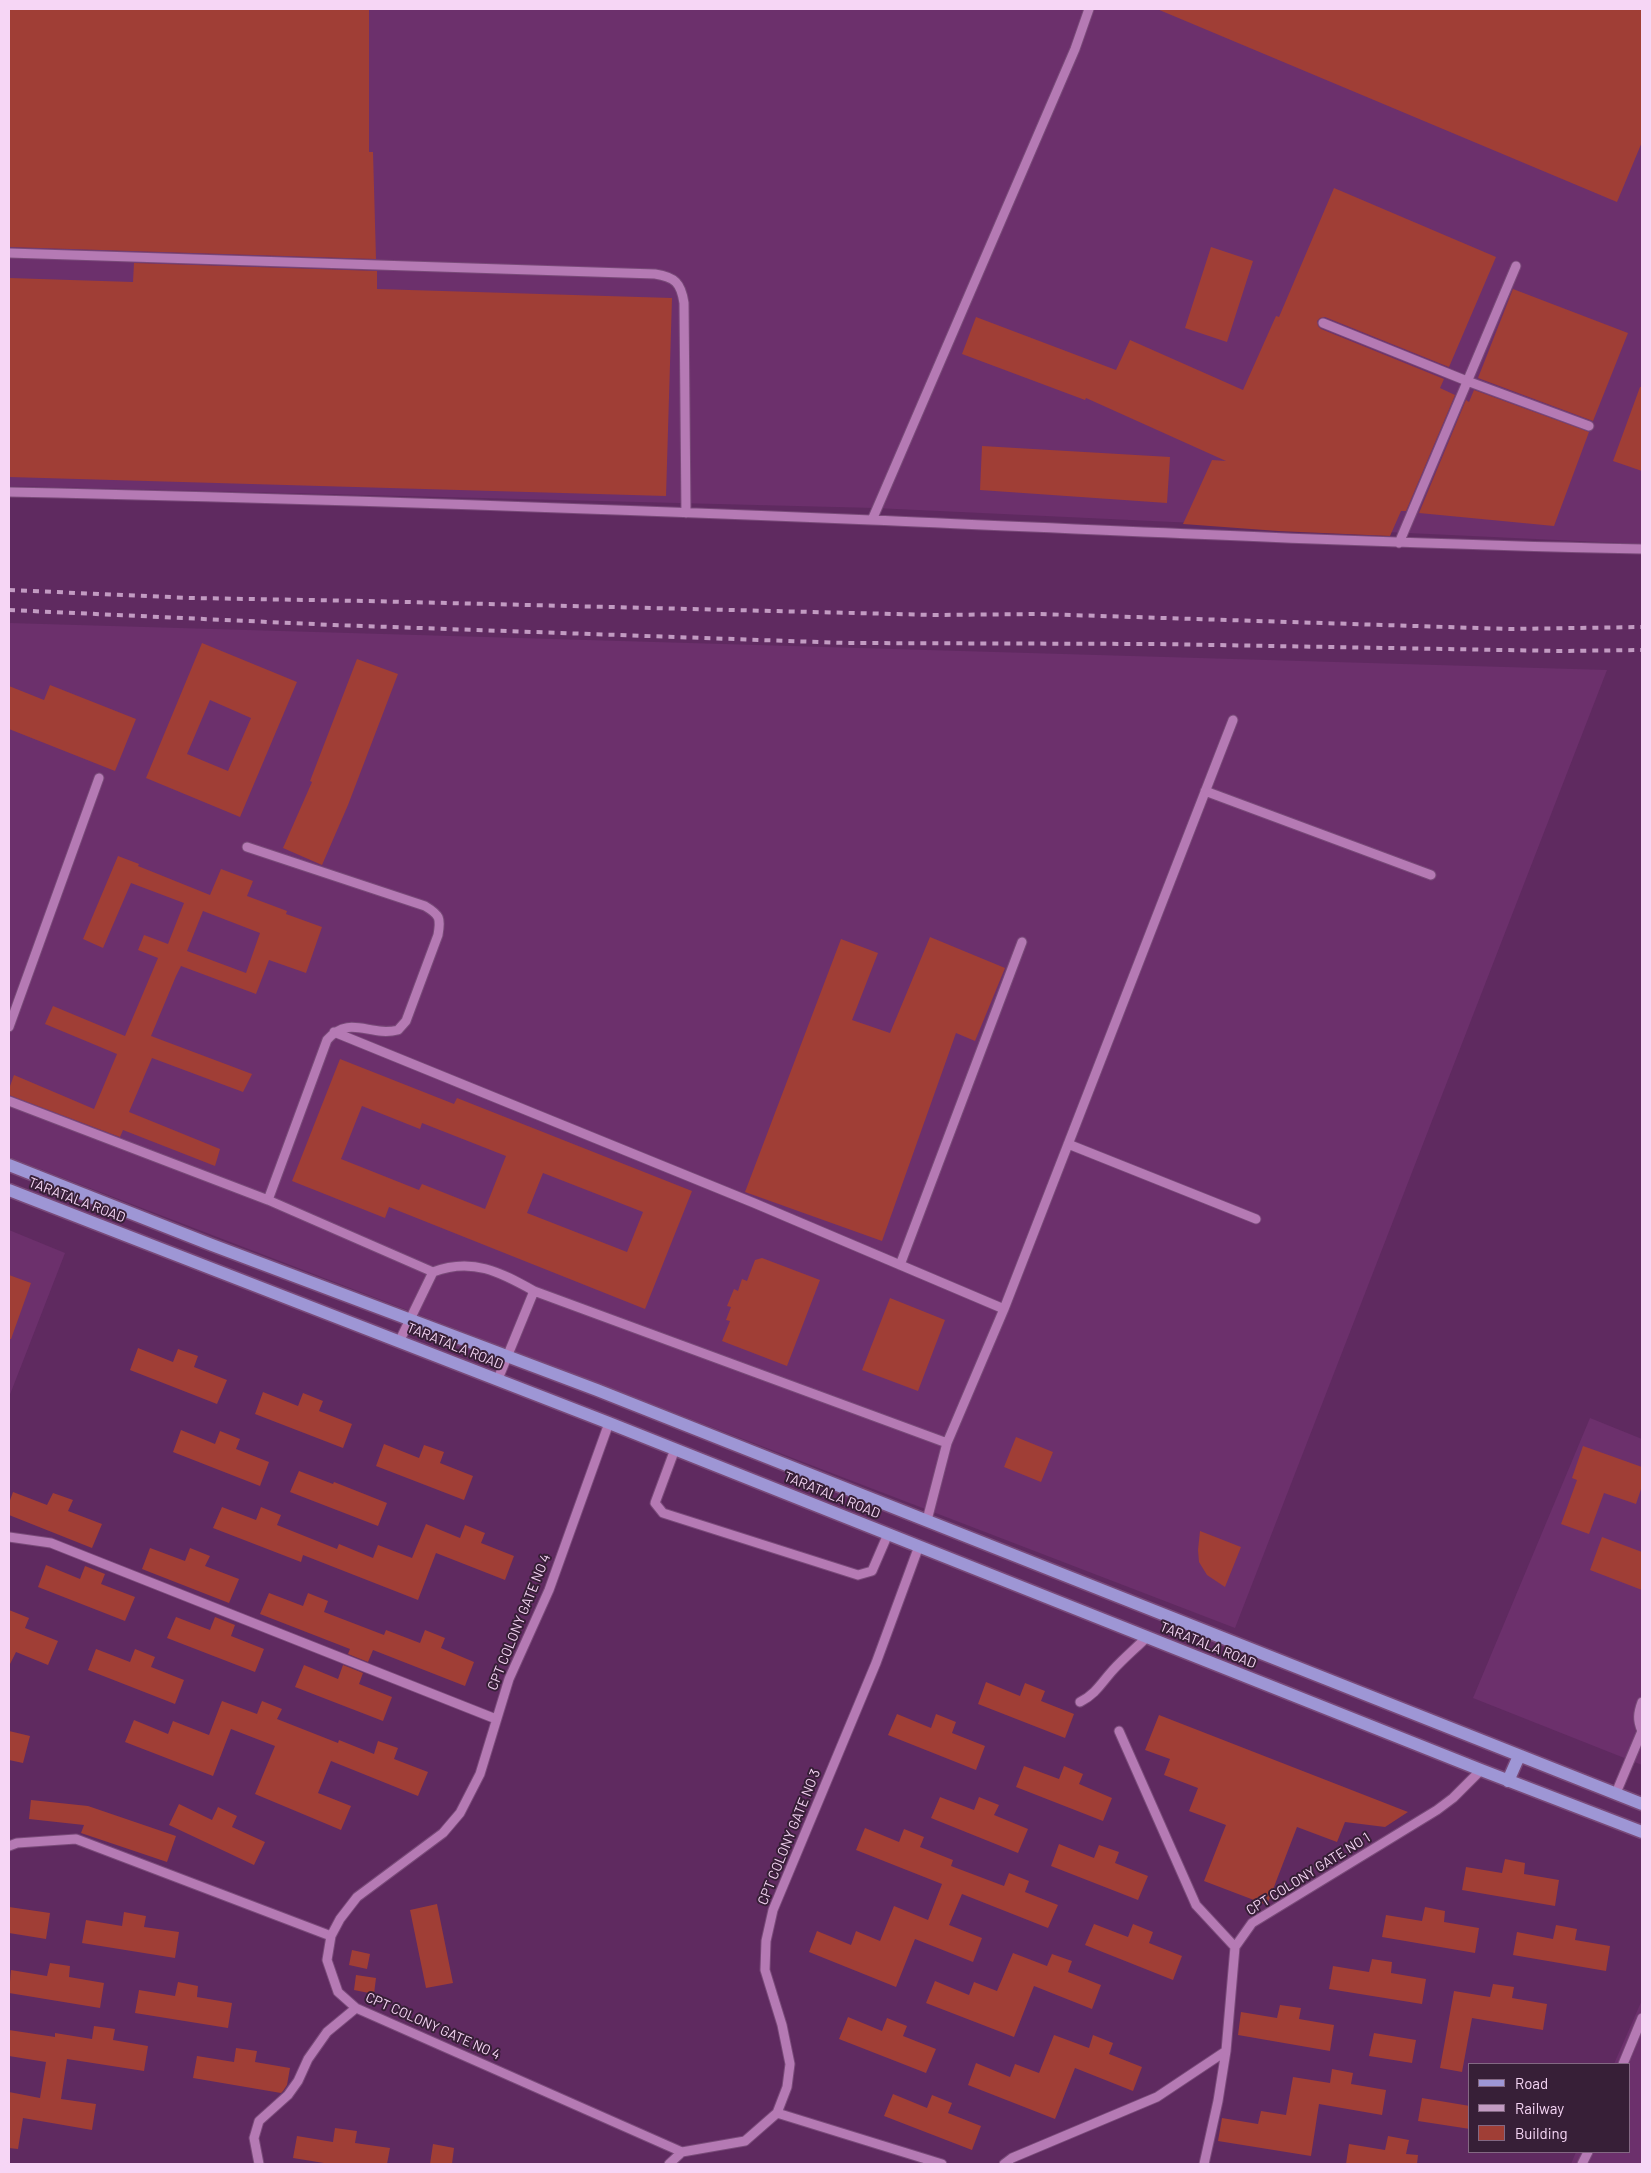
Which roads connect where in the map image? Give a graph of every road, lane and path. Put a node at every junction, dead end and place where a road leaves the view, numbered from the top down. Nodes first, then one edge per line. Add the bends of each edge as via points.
1 (1089, 9) edge
2 (9, 253) edge
3 (1516, 266) dead end
4 (1324, 323) dead end
5 (1468, 381) junction
6 (1589, 426) dead end
7 (9, 492) edge
8 (686, 513) junction
9 (872, 520) junction
10 (1399, 543) junction
11 (1642, 549) edge
12 (1233, 720) dead end
13 (99, 778) dead end
14 (1205, 791) junction
15 (246, 847) dead end
16 (1431, 875) dead end
17 (1022, 942) dead end
18 (9, 1026) edge
19 (334, 1032) junction
20 (9, 1101) edge
21 (1068, 1144) junction
22 (9, 1166) edge
23 (9, 1190) edge
24 (268, 1200) junction
25 (1256, 1219) dead end
26 (900, 1265) junction
27 (433, 1272) junction
28 (534, 1291) junction
29 (1004, 1309) junction
30 (410, 1320) junction
31 (400, 1340) junction
32 (508, 1356) junction
33 (498, 1379) junction
34 (609, 1423) junction
35 (947, 1443) junction
36 (676, 1449) junction
37 (926, 1520) junction
38 (888, 1534) junction
39 (9, 1537) edge
40 (919, 1546) junction
41 (1147, 1637) junction
42 (1080, 1702) dead end
43 (1642, 1702) edge
44 (496, 1719) junction
45 (1119, 1731) dead end
46 (1519, 1756) junction
47 (1481, 1770) junction
48 (1508, 1781) junction
49 (1616, 1793) junction
50 (1642, 1804) edge
51 (1642, 1832) edge
52 (9, 1846) edge
53 (331, 1936) junction
54 (1235, 1947) junction
55 (356, 2008) junction
56 (1642, 2018) edge
57 (1226, 2051) junction
58 (1623, 2063) edge
59 (777, 2114) junction
60 (682, 2152) junction
61 (259, 2164) edge
62 (669, 2164) edge
63 (942, 2164) edge
64 (1004, 2164) edge
65 (1204, 2164) edge

1 - 9 street via 1071,58
2 - 8 street via 667,276 677,282 684,303
3 - 5 street
4 - 5 street
5 - 6 street
5 - 10 street
7 - 8 street via 268,497
8 - 9 street
9 - 10 street
10 - 11 street
12 - 14 street
13 - 18 street
14 - 16 street
14 - 21 street
15 - 19 street via 425,906 436,913 440,921 438,935 406,1021 398,1030 376,1031 355,1027
17 - 26 street
19 - 24 street via 321,1052
19 - 26 street
20 - 24 street
21 - 25 street
21 - 29 street
22 - 30 main road
23 - 31 main road, TARATALA ROAD
24 - 27 street
26 - 29 street
27 - 28 street via 447,1266 486,1268
27 - 30 street
28 - 32 street
28 - 35 street
29 - 35 street
30 - 31 street
30 - 32 main road
31 - 33 main road, TARATALA ROAD
32 - 33 street
32 - 37 main road
33 - 34 main road, TARATALA ROAD
34 - 36 main road, TARATALA ROAD
34 - 44 street, CPT COLONY GATE NO 4 via 549,1590 508,1679
35 - 37 street
36 - 38 main road, TARATALA ROAD
36 - 38 street via 655,1503 663,1513 858,1575 872,1571
37 - 46 main road
38 - 40 main road, TARATALA ROAD
39 - 44 street via 51,1543
40 - 41 main road, TARATALA ROAD
40 - 59 street, CPT COLONY GATE NO 3 via 876,1663 773,1910 766,1941 765,1970 790,2064 787,2087
41 - 42 street via 1112,1671 1102,1686
41 - 47 main road, TARATALA ROAD
43 - 49 street via 1638,1713 1642,1731
44 - 53 street, CPT COLONY GATE NO 4 via 480,1774 460,1812 443,1833 357,1897
45 - 54 street via 1196,1905
46 - 48 main road
46 - 49 main road
47 - 48 main road, TARATALA ROAD
47 - 54 street, CPT COLONY GATE NO 1 via 1454,1798 1437,1810 1252,1923
48 - 51 main road, TARATALA ROAD
49 - 50 main road
52 - 53 street via 17,1842 76,1839
53 - 55 street, CPT COLONY GATE NO 4 via 327,1960 338,1992
54 - 57 street
55 - 60 street, CPT COLONY GATE NO 4
55 - 61 street via 328,2032 288,2095 259,2121 254,2138
56 - 58 street
57 - 64 street via 1157,2097
57 - 65 street
59 - 60 street, CPT COLONY GATE NO 3 via 745,2141
59 - 63 street
60 - 62 street

